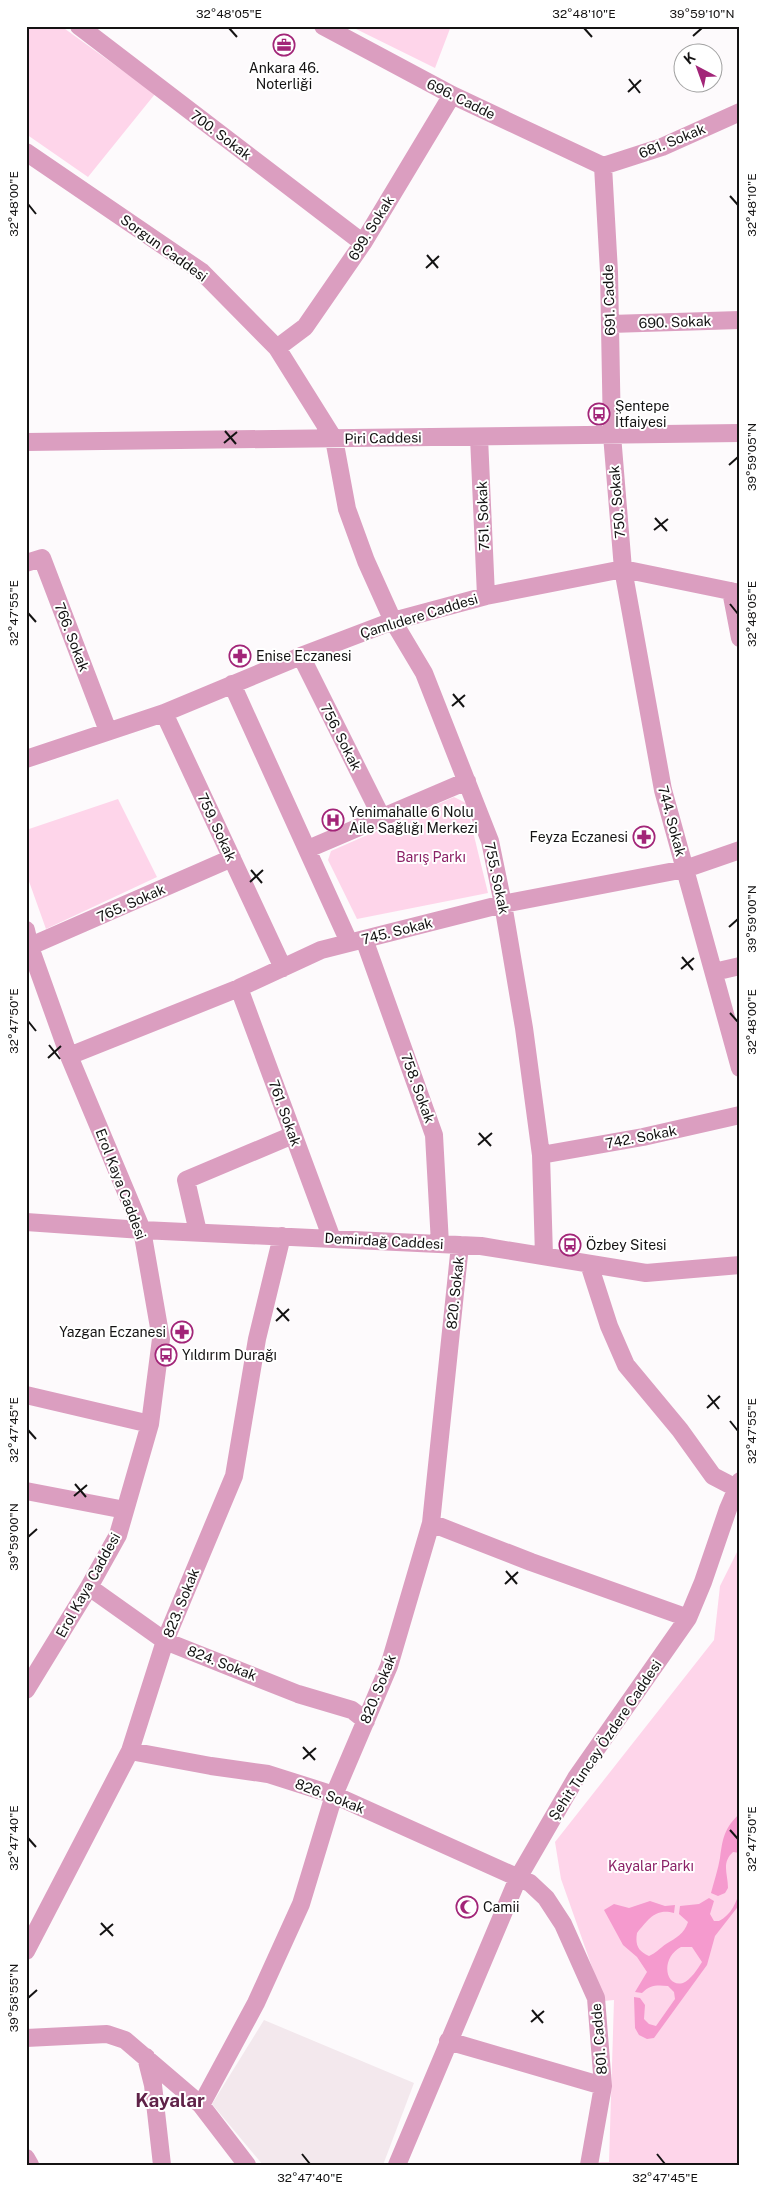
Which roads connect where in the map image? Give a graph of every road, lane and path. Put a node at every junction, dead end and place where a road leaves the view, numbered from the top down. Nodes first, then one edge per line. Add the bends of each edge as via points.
1 (79, 26) edge
2 (322, 26) edge
3 (452, 95) junction
4 (740, 112) edge
5 (26, 152) edge
6 (603, 166) junction
7 (363, 243) junction
8 (740, 320) edge
9 (610, 324) junction
10 (277, 348) junction
11 (740, 433) edge
12 (612, 435) junction
13 (479, 437) junction
14 (334, 439) junction
15 (26, 442) edge
16 (26, 563) edge
17 (623, 569) junction
18 (735, 592) edge
19 (486, 596) junction
20 (393, 621) junction
21 (740, 638) edge
22 (301, 656) junction
23 (232, 684) junction
24 (164, 713) junction
25 (108, 731) junction
26 (26, 759) edge
27 (467, 781) junction
28 (382, 818) junction
29 (308, 849) junction
30 (740, 850) edge
31 (232, 858) junction
32 (685, 869) junction
33 (503, 904) junction
34 (26, 930) edge
35 (357, 940) junction
36 (28, 948) edge
37 (740, 966) edge
38 (284, 968) junction
39 (714, 972) junction
40 (238, 988) junction
41 (69, 1056) junction
42 (740, 1068) edge
43 (740, 1115) edge
44 (293, 1135) junction
45 (541, 1155) junction
46 (26, 1222) edge
47 (142, 1230) junction
48 (198, 1232) junction
49 (282, 1236) junction
50 (332, 1239) junction
51 (440, 1244) junction
52 (460, 1245) junction
53 (544, 1256) junction
54 (589, 1264) junction
55 (740, 1265) edge
56 (26, 1395) edge
57 (150, 1424) junction
58 (738, 1485) edge
59 (26, 1491) edge
60 (125, 1510) junction
61 (431, 1523) junction
62 (89, 1587) junction
63 (688, 1618) junction
64 (165, 1641) junction
65 (26, 1690) edge
66 (366, 1720) junction
67 (130, 1751) junction
68 (334, 1795) junction
69 (518, 1878) junction
70 (26, 1951) edge
71 (26, 2038) edge
72 (448, 2042) junction
73 (146, 2057) junction
74 (603, 2086) junction
75 (201, 2105) junction
76 (26, 2158) edge
77 (30, 2165) edge
78 (161, 2165) edge
79 (247, 2165) edge
80 (396, 2165) edge
81 (589, 2165) edge

1 - 7 street, 700. Sokak
2 - 3 street, 696. Cadde
3 - 6 street, 696. Cadde
3 - 7 street, 699. Sokak
4 - 6 street, 681. Sokak via 662,147
5 - 10 street, Sorgun Caddesi via 202,272
6 - 9 street, 691. Cadde
7 - 10 street, 699. Sokak via 306,327
8 - 9 street, 690. Sokak
9 - 12 street, 691. Cadde
10 - 14 street, Sorgun Caddesi
11 - 12 street, Piri Caddesi
12 - 13 street, Piri Caddesi
12 - 17 street, 750. Sokak
13 - 14 street, Piri Caddesi
13 - 19 street, 751. Sokak
14 - 15 street, Piri Caddesi
14 - 20 street, 755. Sokak via 347,509
16 - 25 street, 766. Sokak via 42,558
17 - 18 street, Çamlıdere Caddesi
17 - 19 street, Çamlıdere Caddesi
17 - 32 street, 744. Sokak via 663,790
18 - 21 street
19 - 20 street, Çamlıdere Caddesi
20 - 22 street, Çamlıdere Caddesi
20 - 27 street, 755. Sokak via 424,673
22 - 23 street, Çamlıdere Caddesi
22 - 28 street, 756. Sokak
23 - 24 street, Çamlıdere Caddesi
23 - 29 street, 758. Sokak
24 - 25 street, Çamlıdere Caddesi
24 - 31 street, 759. Sokak
25 - 26 street, Çamlıdere Caddesi
27 - 28 street
27 - 33 street, 755. Sokak via 490,841
28 - 29 street
29 - 35 street, 758. Sokak
30 - 32 street, 745. Sokak
31 - 36 street, 765. Sokak
31 - 38 street, 759. Sokak
32 - 33 street, 745. Sokak
32 - 39 street, 744. Sokak
33 - 35 street, 745. Sokak
33 - 45 street, 755. Sokak
34 - 36 street, Erol Kaya Caddesi
35 - 38 street, 745. Sokak via 321,950
35 - 51 street, 758. Sokak via 434,1135
36 - 41 street, Erol Kaya Caddesi
37 - 39 street
38 - 40 street, 745. Sokak
39 - 42 street, 744. Sokak
40 - 41 street, 745. Sokak
40 - 44 street, 761. Sokak
41 - 47 street, Erol Kaya Caddesi
43 - 45 street, 742. Sokak
44 - 48 street via 186,1180
44 - 50 street, 761. Sokak
45 - 53 street, 755. Sokak
46 - 47 street, Demirdağ Caddesi
47 - 48 street, Demirdağ Caddesi
47 - 57 street, Erol Kaya Caddesi via 161,1339
48 - 49 street, Demirdağ Caddesi
49 - 50 street, Demirdağ Caddesi
49 - 64 street, 823. Sokak via 257,1339 234,1476
50 - 51 street, Demirdağ Caddesi
51 - 52 street, Demirdağ Caddesi
52 - 53 street, Demirdağ Caddesi
52 - 61 street, 820. Sokak
53 - 54 street, Demirdağ Caddesi
54 - 55 street, Demirdağ Caddesi via 646,1272
54 - 58 street via 609,1326 626,1365 713,1476
56 - 57 street
57 - 60 street, Erol Kaya Caddesi
58 - 63 street, Şehit Tuncay Özdere Caddesi
59 - 60 street
60 - 62 street, Erol Kaya Caddesi via 118,1535
61 - 63 street
61 - 66 street, 820. Sokak via 389,1666
62 - 64 street, 824. Sokak
62 - 65 street, Erol Kaya Caddesi
63 - 69 street, Şehit Tuncay Özdere Caddesi via 576,1778
64 - 66 street, 824. Sokak via 298,1694 352,1710
64 - 67 street, 823. Sokak
66 - 68 street, 820. Sokak
67 - 68 street, 826. Sokak via 268,1774
67 - 70 street, 823. Sokak
68 - 69 street, 826. Sokak
68 - 75 street, 820. Sokak via 301,1904 256,2003
69 - 72 street, Şehit Tuncay Özdere Caddesi
69 - 74 street, 801. Cadde via 538,1890 563,1924 596,1998
71 - 73 street via 107,2034 125,2040
72 - 74 street
72 - 80 street, Şehit Tuncay Özdere Caddesi
73 - 75 street
73 - 78 street via 153,2085
74 - 81 street, 801. Cadde
75 - 79 street
76 - 77 street

